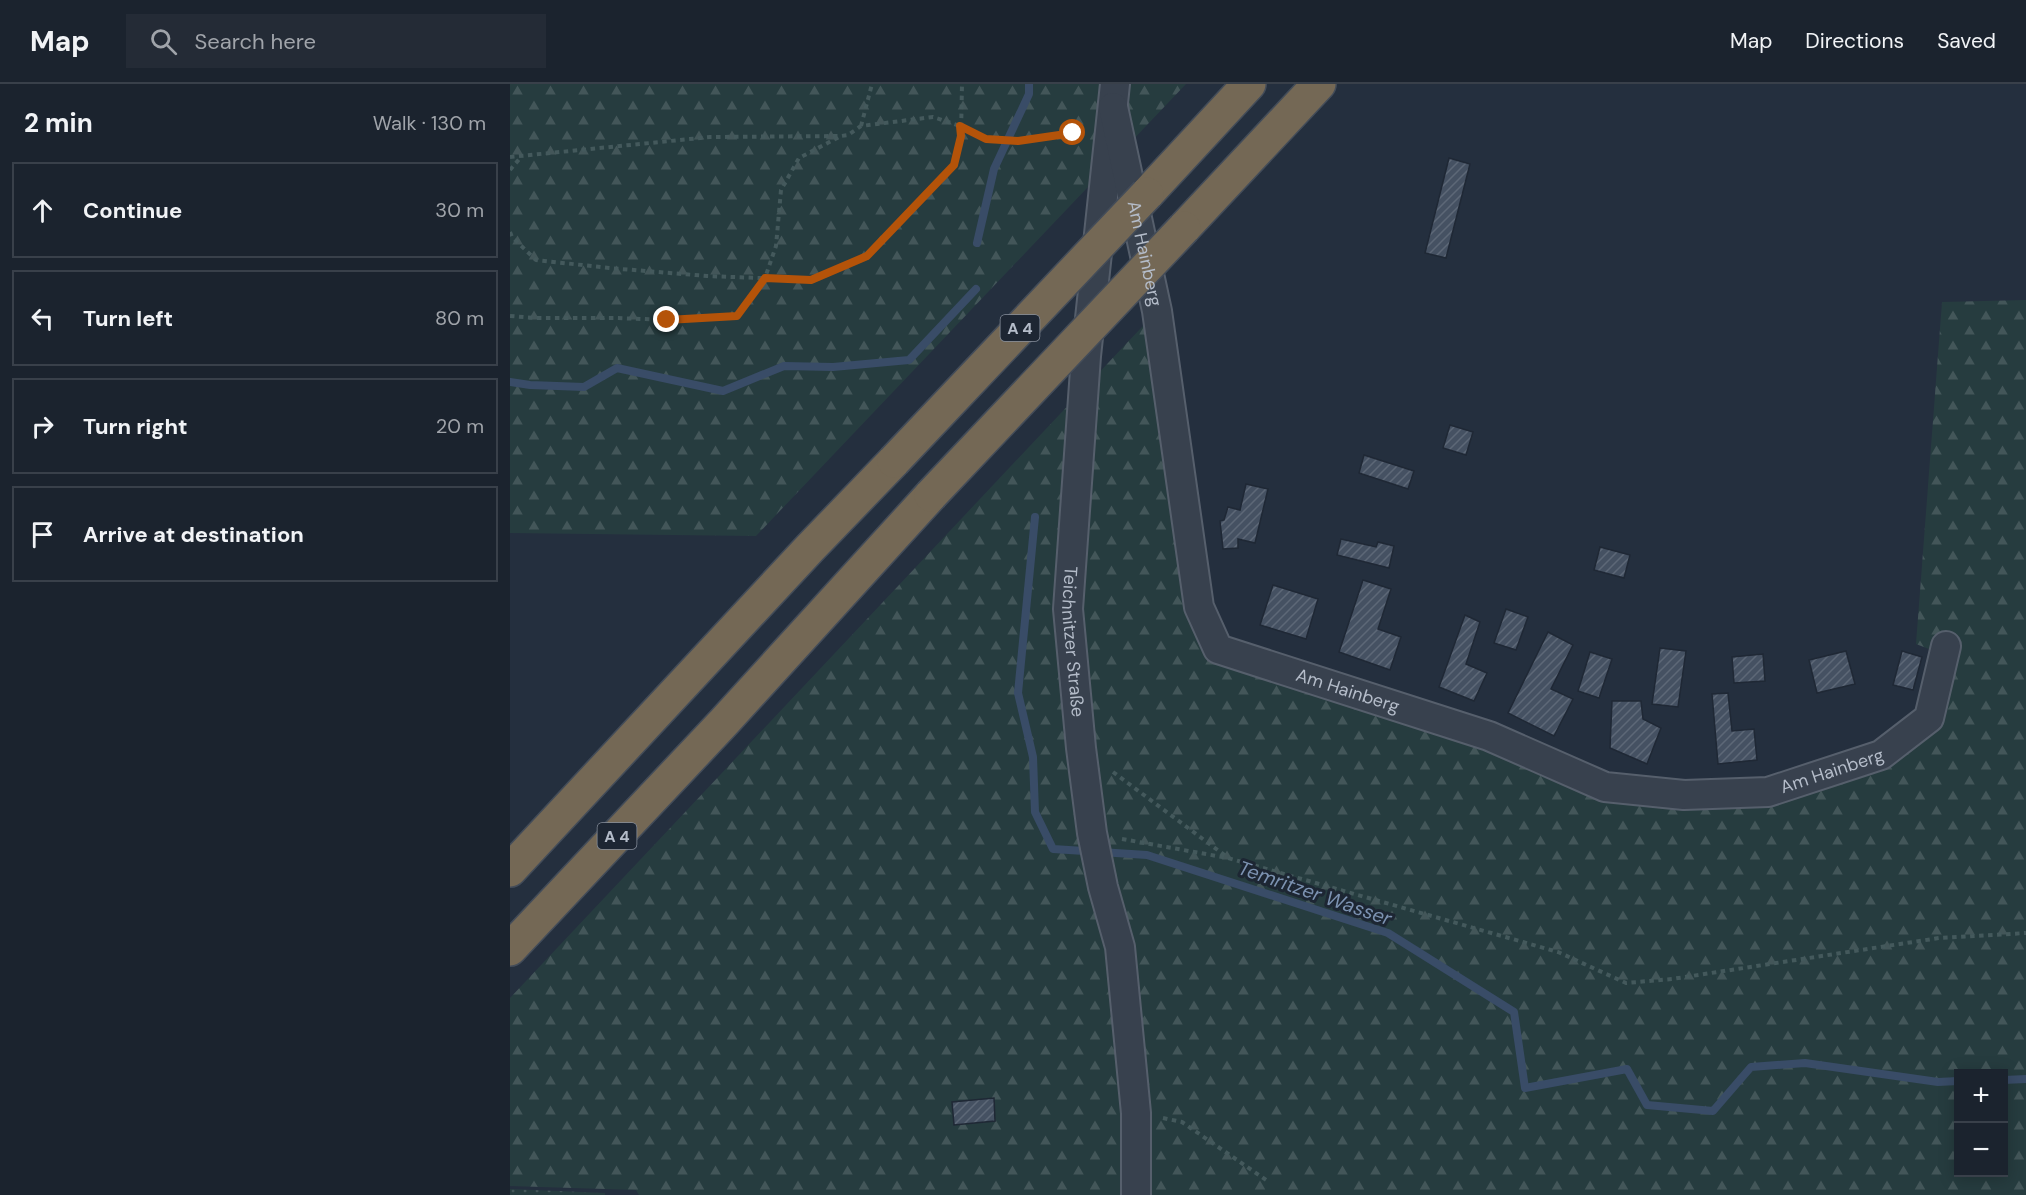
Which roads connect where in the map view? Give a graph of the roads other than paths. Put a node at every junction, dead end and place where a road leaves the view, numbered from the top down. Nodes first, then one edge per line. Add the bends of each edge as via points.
1 (1249, 84) edge
2 (1319, 84) edge
3 (1114, 96) edge
4 (1946, 646) dead end
5 (510, 870) edge
6 (510, 950) edge
7 (1136, 1195) edge

1 - 5 highway, A 4, bridge
2 - 6 highway, A 4, bridge
3 - 4 street, Am Hainberg via 1157,311 1199,607 1218,649 1489,736 1605,787 1684,795 1768,792 1881,755 1929,718
3 - 7 street, Teichnitzer Straße via 1086,356 1068,609 1091,820 1124,980 1136,1113

